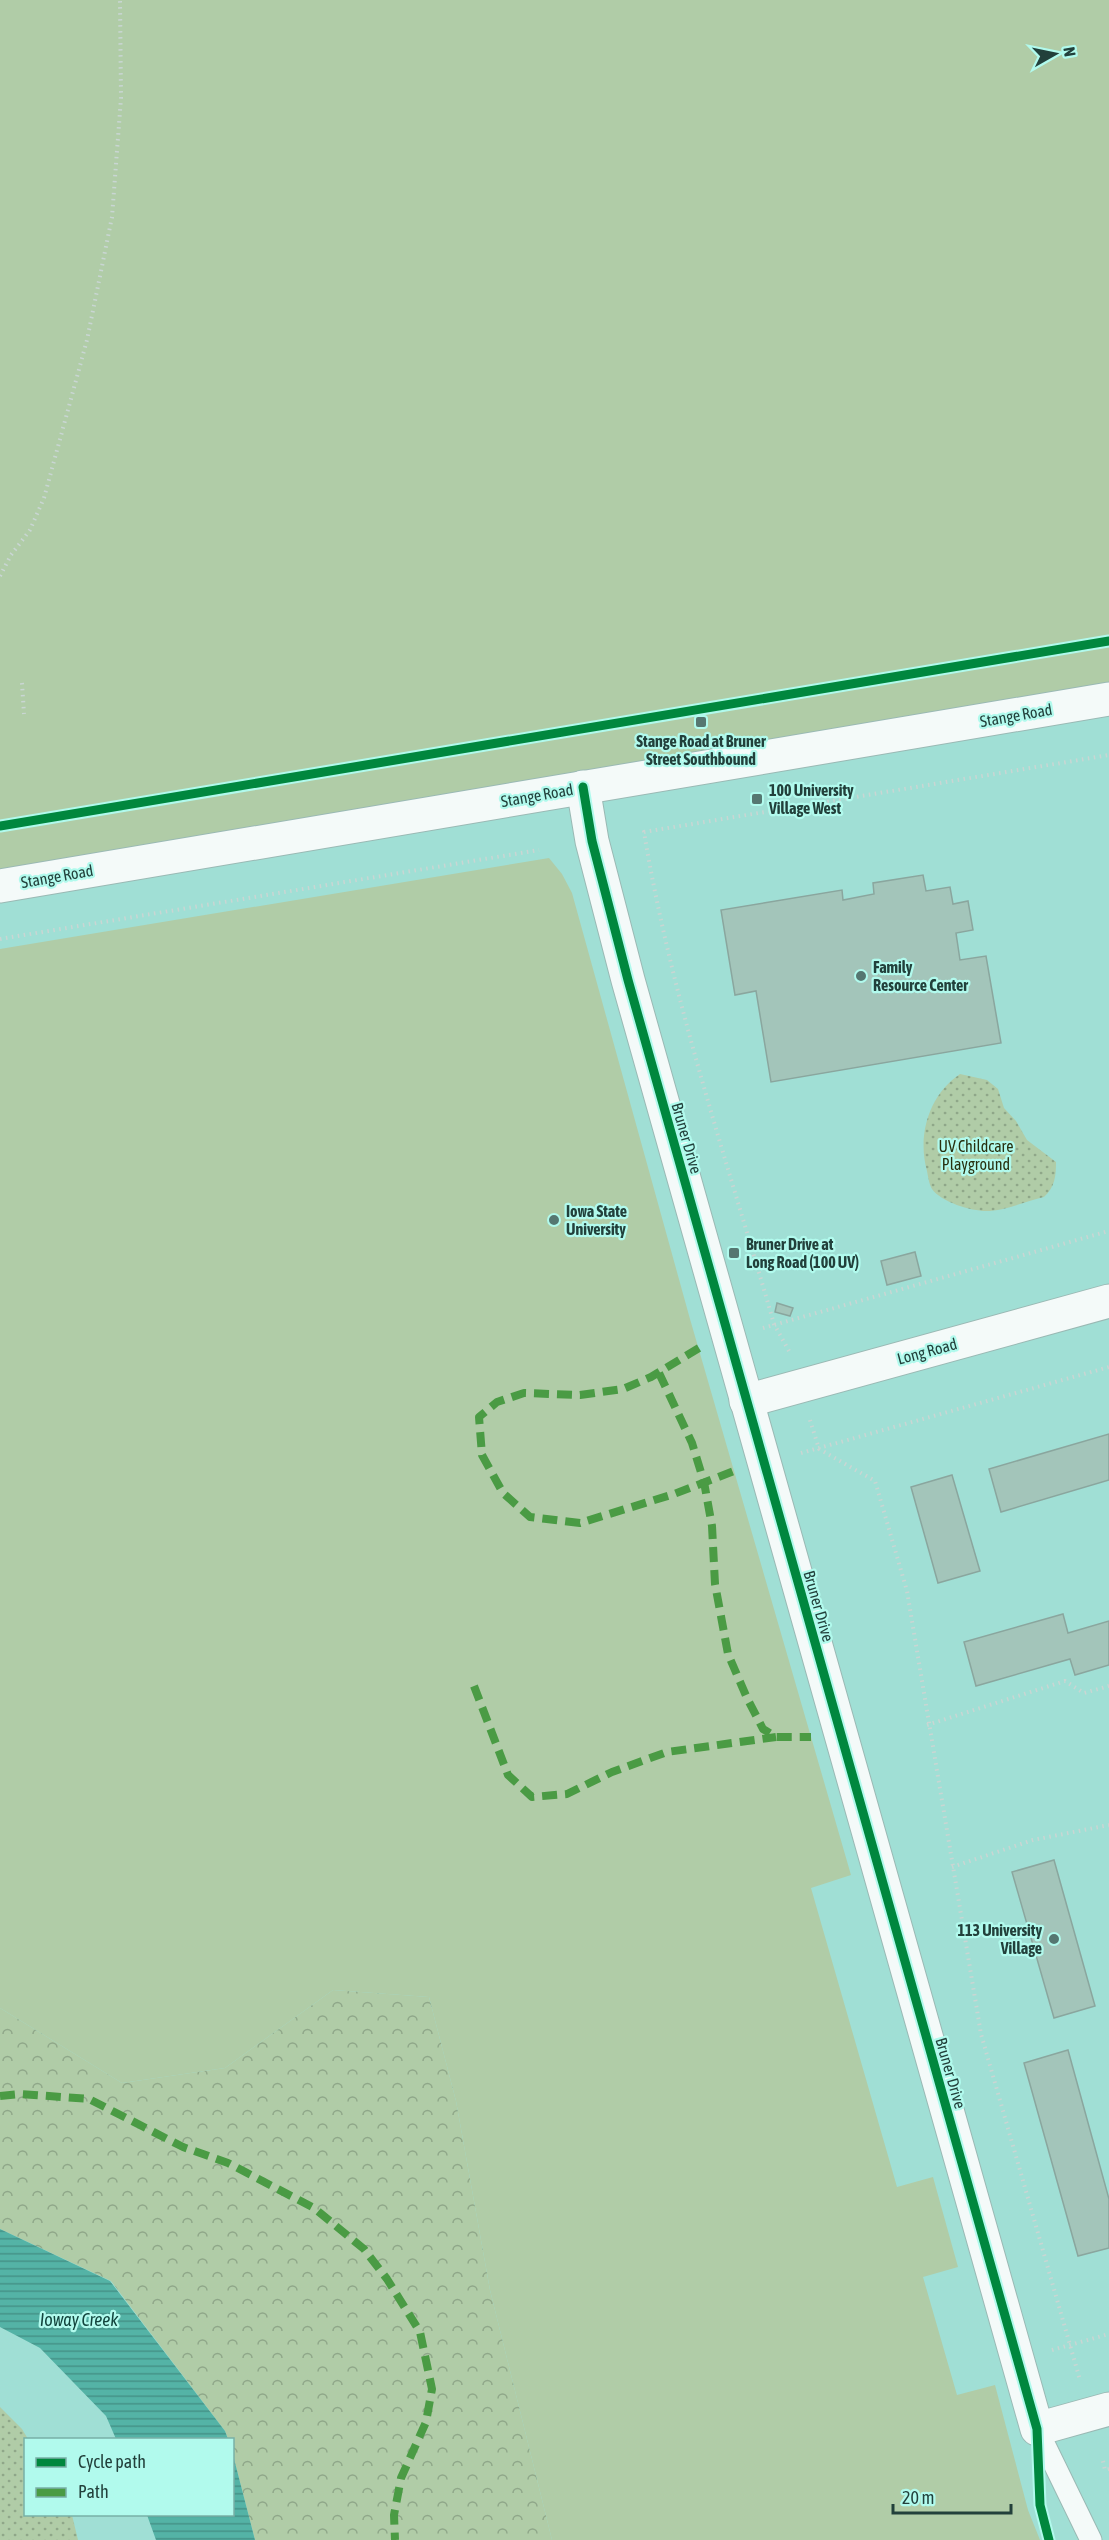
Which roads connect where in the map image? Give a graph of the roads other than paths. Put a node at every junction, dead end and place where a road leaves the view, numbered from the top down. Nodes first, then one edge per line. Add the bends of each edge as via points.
1 (1109, 699) edge
2 (583, 787) junction
3 (0, 886) edge
4 (1109, 1301) edge
5 (746, 1401) junction
6 (1109, 2409) edge
7 (1037, 2429) junction
8 (1091, 2540) edge

1 - 2 street, Stange Road
2 - 3 street, Stange Road
2 - 5 street, Bruner Drive via 592,841 628,980
4 - 5 street, Long Road
5 - 7 street, Bruner Drive
6 - 7 street
7 - 8 lane

